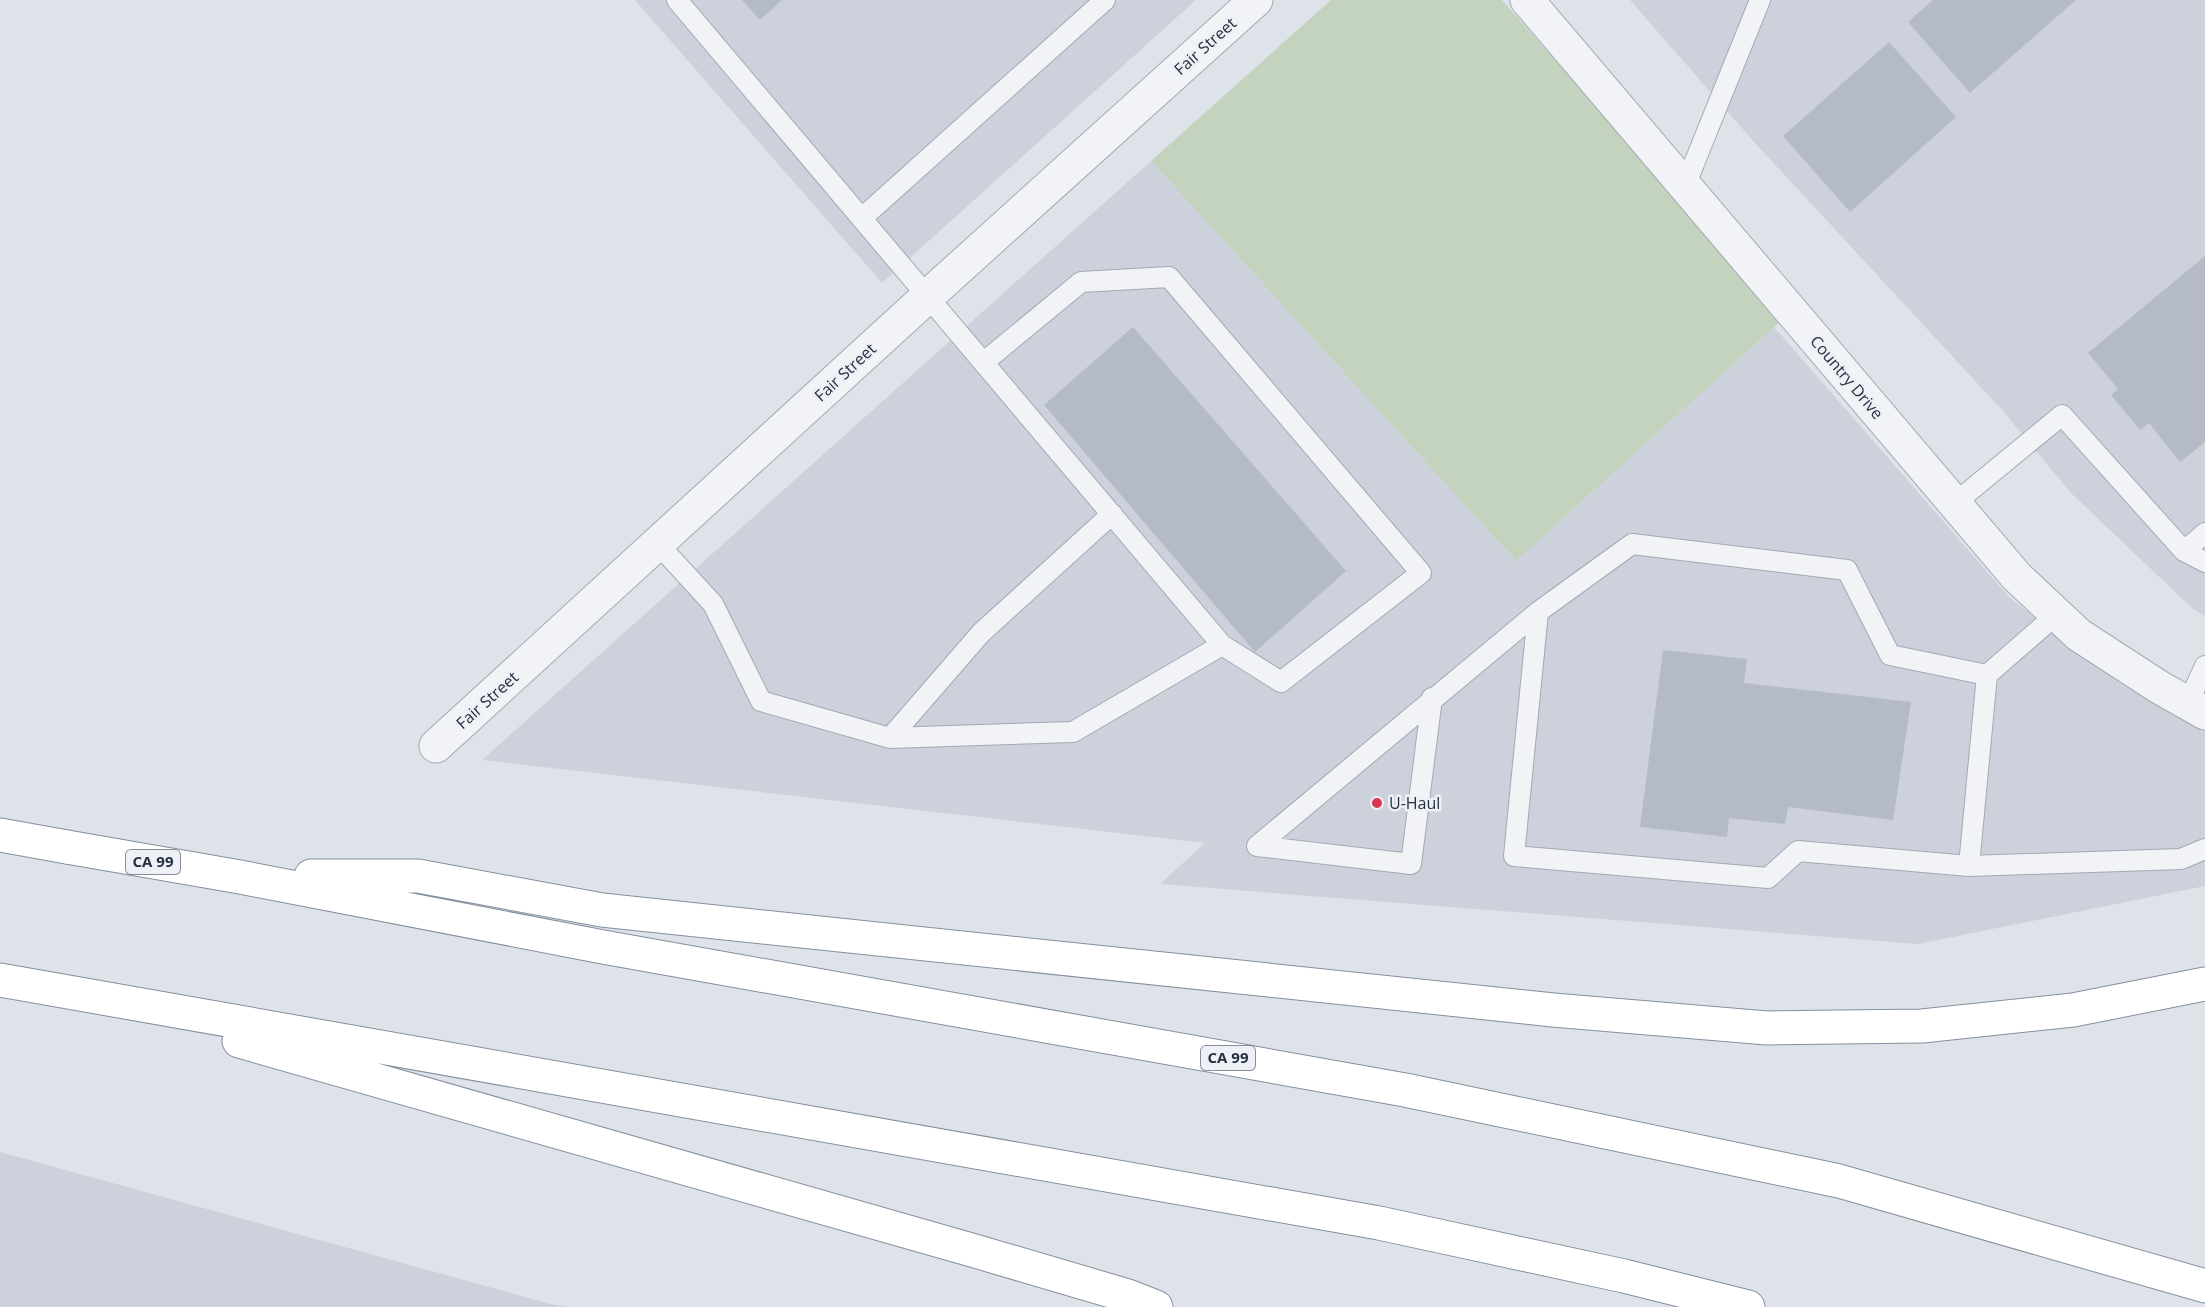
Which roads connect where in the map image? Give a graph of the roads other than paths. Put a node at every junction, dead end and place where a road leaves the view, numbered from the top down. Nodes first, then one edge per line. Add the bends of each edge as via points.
1 (677, 0) edge
2 (1105, 0) edge
3 (1256, 0) edge
4 (1527, 0) edge
5 (1760, 0) edge
6 (1685, 186) junction
7 (862, 218) junction
8 (928, 296) junction
9 (984, 362) junction
10 (1954, 503) junction
11 (1112, 514) junction
12 (2205, 532) edge
13 (658, 544) junction
14 (2184, 551) junction
15 (2205, 562) edge
16 (1538, 612) junction
17 (2057, 614) junction
18 (1222, 645) junction
19 (2205, 666) edge
20 (1987, 675) junction
21 (1432, 698) junction
22 (2197, 708) edge
23 (890, 738) junction
24 (436, 746) dead end
25 (0, 835) edge
26 (2205, 849) edge
27 (1969, 866) junction
28 (240, 877) junction
29 (0, 980) edge
30 (2205, 984) edge
31 (67, 992) junction
32 (2205, 1286) edge
33 (1156, 1307) edge
34 (1748, 1307) edge

1 - 7 lane
2 - 7 lane
3 - 8 street, Fair Street
4 - 6 street, Country Drive
5 - 6 lane
6 - 10 street, Country Drive
7 - 8 lane
8 - 9 lane
8 - 13 street, Fair Street
9 - 11 lane
9 - 18 lane via 1081,282 1168,277 1421,573 1281,682
10 - 14 lane via 2062,415
10 - 17 street, Country Drive via 2017,577
11 - 18 lane
11 - 23 lane via 981,633
12 - 14 lane
13 - 23 lane via 713,604 761,701
13 - 24 street, Fair Street
14 - 15 lane
16 - 20 lane via 1632,544 1847,570 1890,655
16 - 21 lane
16 - 27 lane via 1514,856 1768,878 1798,851
17 - 20 lane
17 - 22 street, Country Drive via 2079,635
18 - 23 lane via 1073,732
19 - 22 lane
20 - 27 lane
21 - 21 lane via 1397,728 1257,846 1411,864
25 - 28 highway, CA 99
26 - 27 lane via 2181,859
28 - 30 highway via 418,876 602,909 1541,1009 1767,1028 1922,1026 2073,1010
28 - 32 highway, CA 99 via 603,947 1405,1090 1839,1181
29 - 31 highway
31 - 33 highway via 986,1254
31 - 34 highway via 1379,1223

